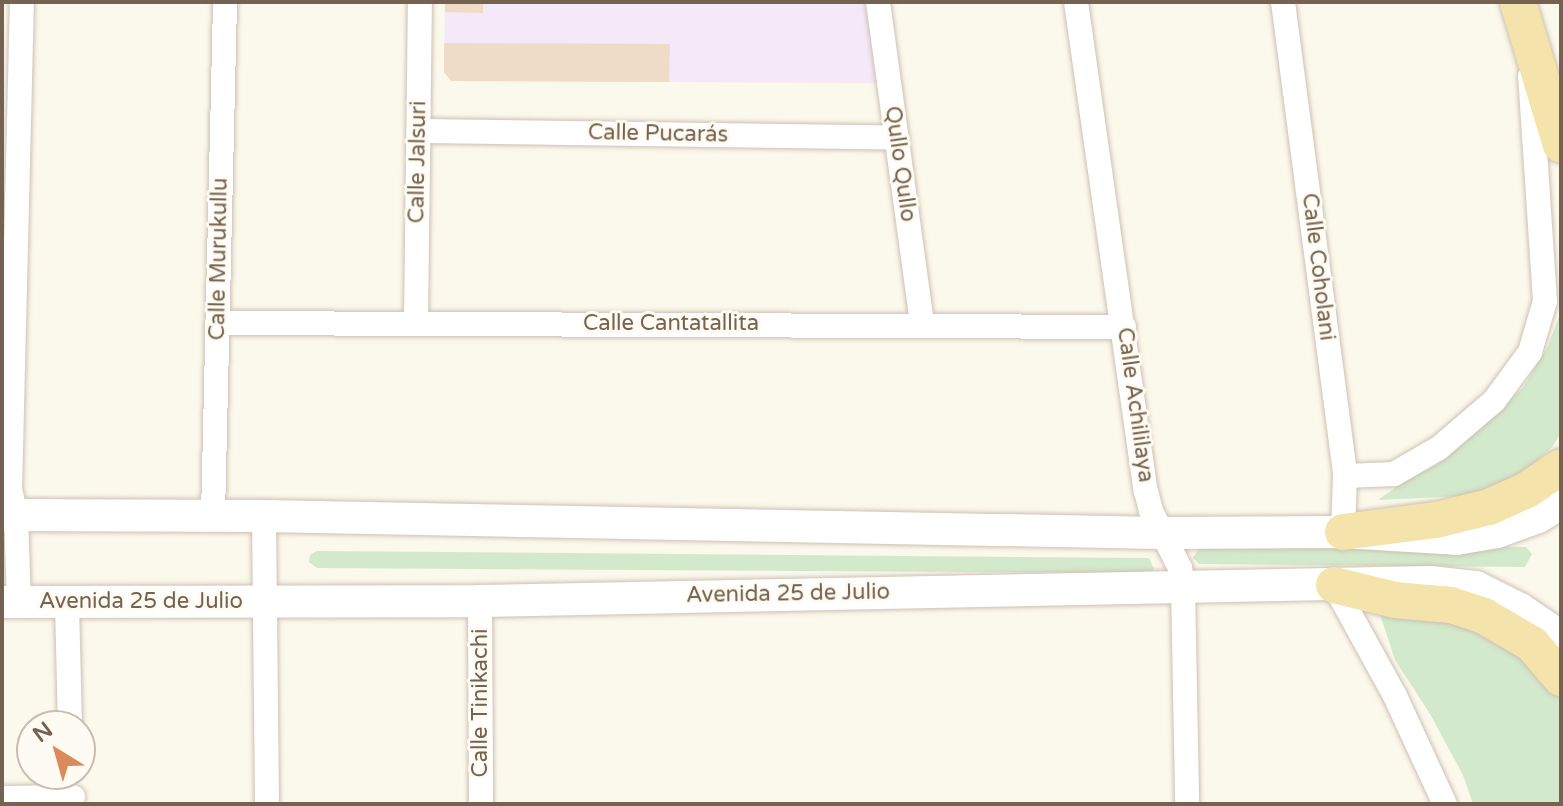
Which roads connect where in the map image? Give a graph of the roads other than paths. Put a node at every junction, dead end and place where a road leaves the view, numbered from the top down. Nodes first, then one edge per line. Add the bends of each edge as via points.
1 (22, 2) edge
2 (217, 2) edge
3 (420, 2) edge
4 (878, 2) edge
5 (1076, 2) edge
6 (1086, 2) edge
7 (1283, 2) edge
8 (1518, 2) edge
9 (1528, 38) junction
10 (419, 131) junction
11 (897, 138) junction
12 (1561, 145) edge
13 (416, 322) junction
14 (217, 323) junction
15 (922, 325) junction
16 (1124, 327) junction
17 (1561, 467) edge
18 (1345, 476) junction
19 (1561, 503) edge
20 (9, 515) edge
21 (213, 516) junction
22 (264, 516) junction
23 (1343, 532) junction
24 (1161, 533) junction
25 (1334, 585) junction
26 (1183, 586) junction
27 (480, 601) junction
28 (11, 602) edge
29 (265, 602) junction
30 (67, 604) junction
31 (1561, 637) edge
32 (1561, 678) edge
33 (70, 710) edge
34 (72, 792) edge
35 (2, 798) edge
36 (267, 804) edge
37 (481, 804) edge
38 (1187, 804) edge
39 (1445, 804) edge

1 - 20 street
2 - 14 street, Calle Murukullu
3 - 10 street, Calle Jalsuri
4 - 11 street, Qullo Qullo
5 - 6 street
5 - 16 street, Calle Achililaya
7 - 18 street, Calle Coholani
8 - 9 main road
9 - 12 main road
9 - 18 street via 1545,301 1530,352 1494,401 1439,448 1394,474
10 - 11 street, Calle Pucarás
10 - 13 street, Calle Jalsuri
11 - 15 street, Qullo Qullo
13 - 14 street, Calle Cantatallita
13 - 15 street, Calle Cantatallita
14 - 21 street, Calle Murukullu
15 - 16 street, Calle Cantatallita
16 - 24 street, Calle Achililaya via 1146,491
17 - 23 main road via 1489,507
18 - 23 street, Calle Coholani
19 - 23 main road via 1497,532 1456,539
20 - 21 main road
20 - 28 street
21 - 22 main road
22 - 24 main road
22 - 29 street
23 - 24 main road
24 - 26 street, Calle Achililaya via 1180,568
25 - 26 main road, Avenida 25 de Julio
25 - 31 main road, Avenida 25 de Julio via 1430,582 1476,587
25 - 32 main road via 1395,600 1451,605 1484,616 1532,644
25 - 39 street via 1395,696
26 - 27 main road, Avenida 25 de Julio
26 - 38 street, Calle Achililaya
27 - 29 main road, Avenida 25 de Julio
27 - 37 street, Calle Tinikachi
28 - 30 main road, Avenida 25 de Julio
29 - 30 main road, Avenida 25 de Julio
29 - 36 street
30 - 33 street
34 - 35 street

